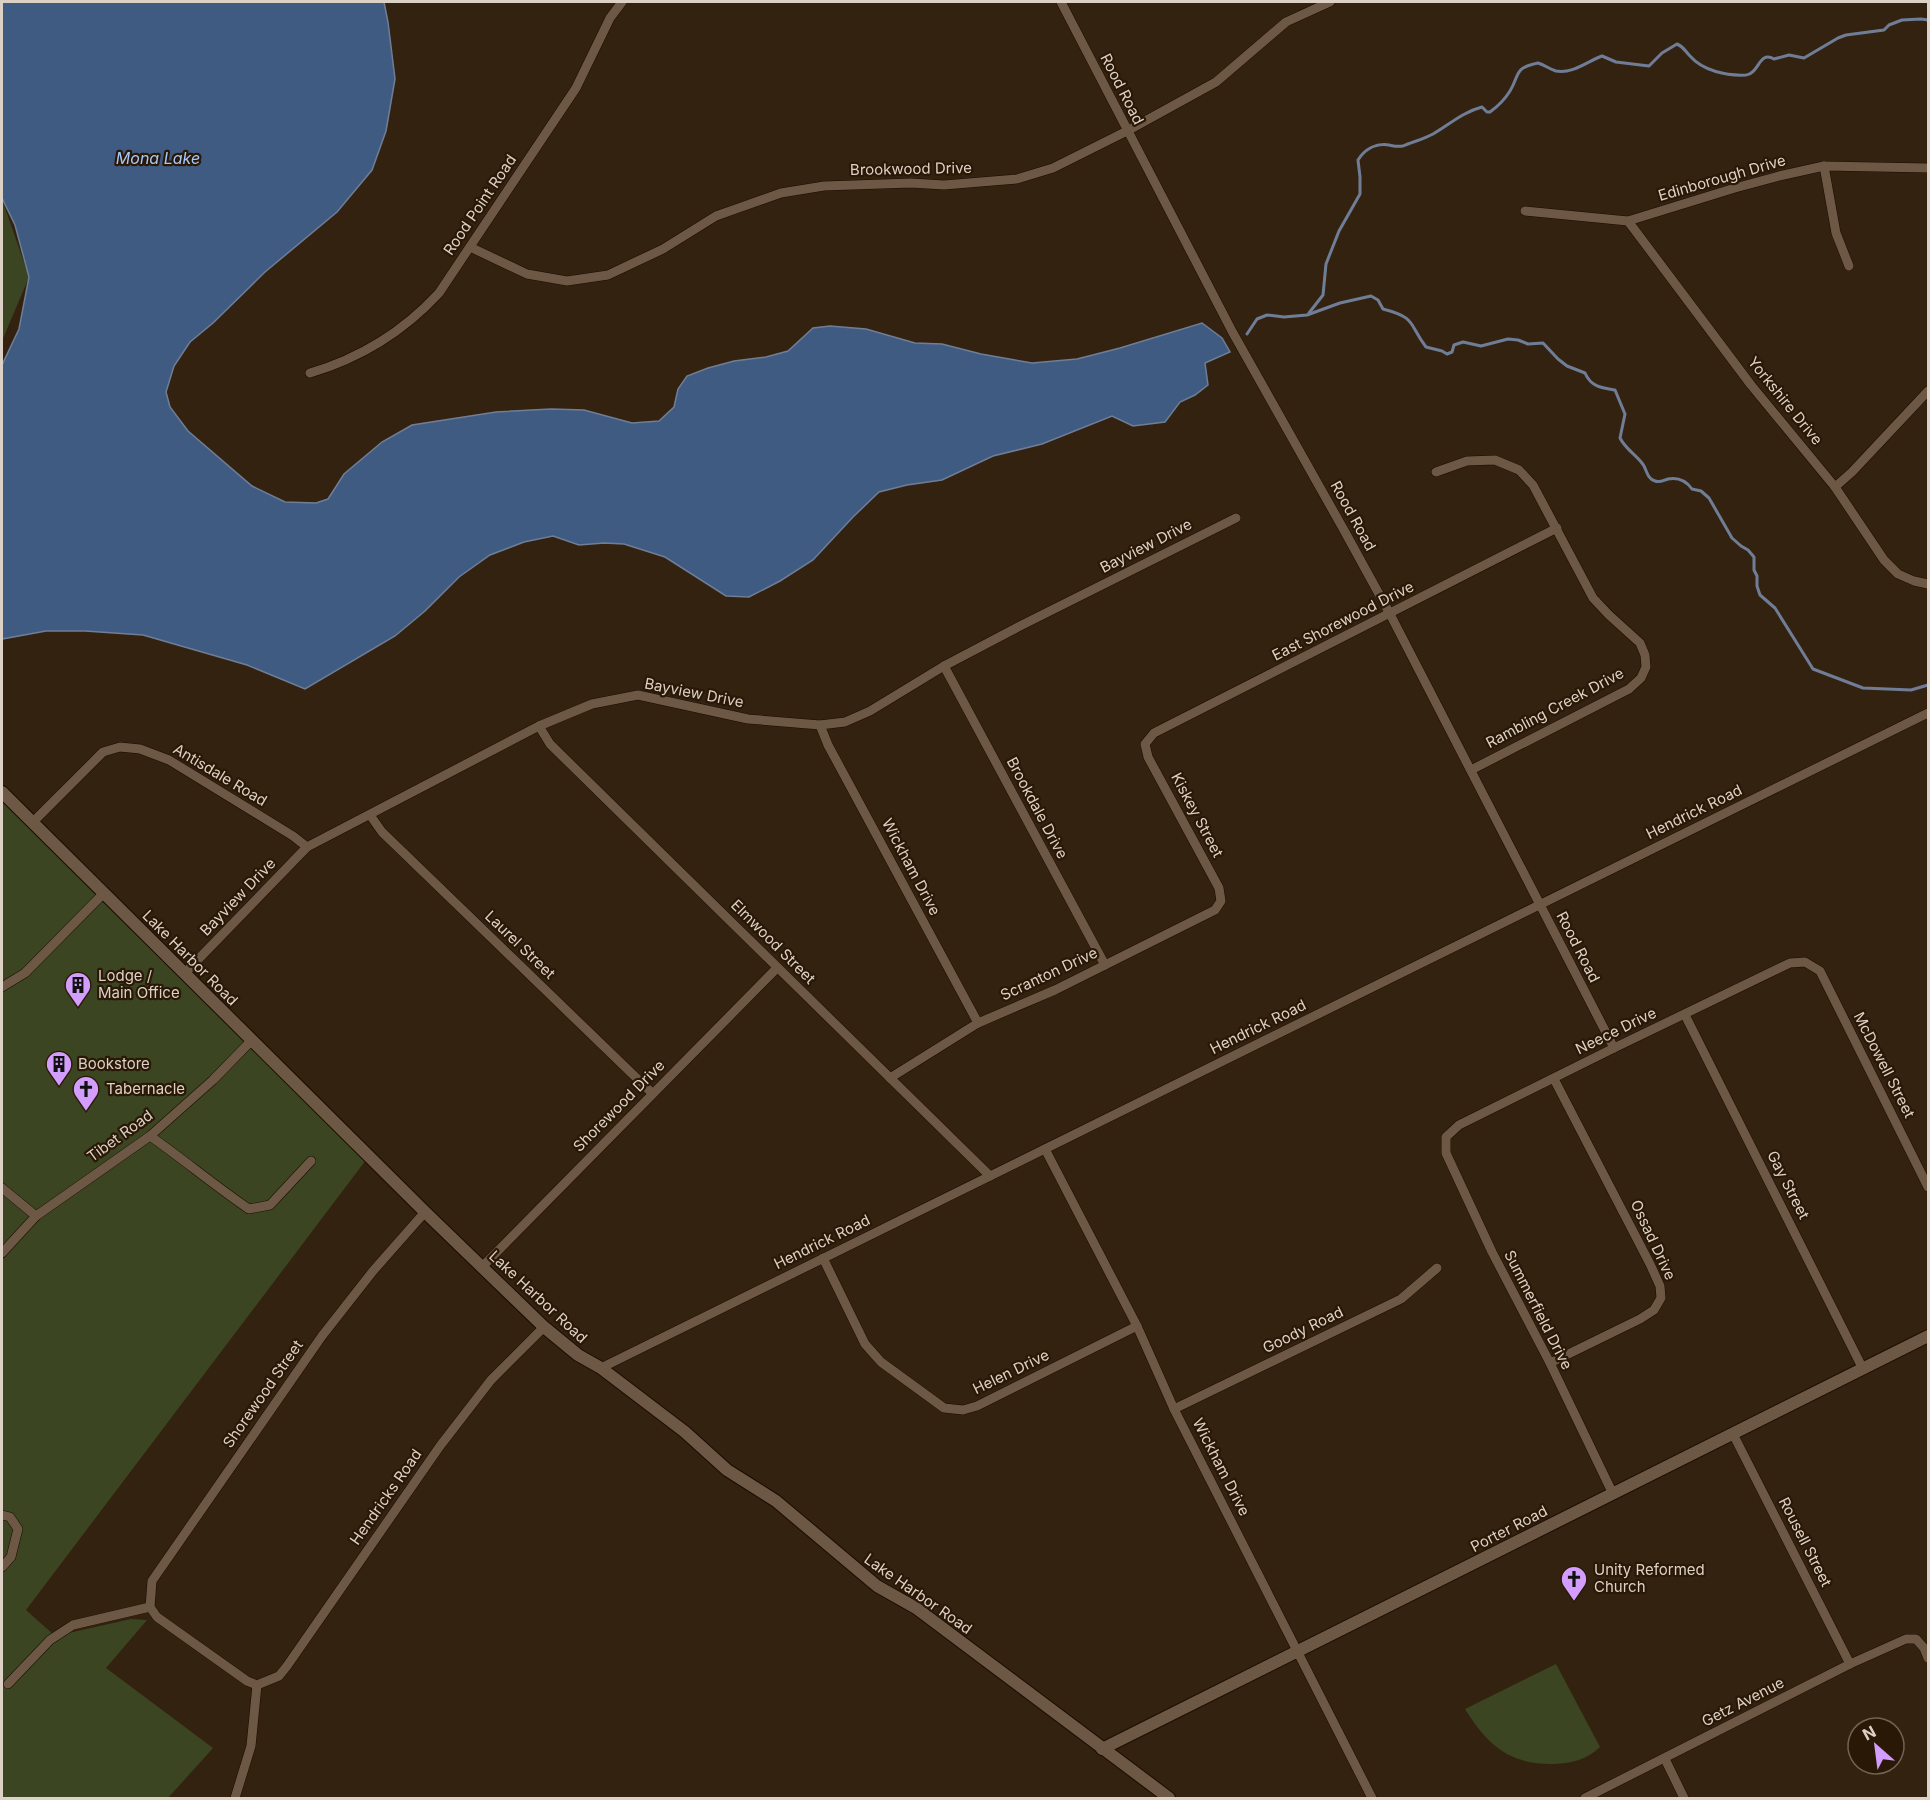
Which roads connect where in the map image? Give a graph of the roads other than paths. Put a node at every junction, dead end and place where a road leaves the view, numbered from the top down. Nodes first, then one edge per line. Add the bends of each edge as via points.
1 (622, 2) edge
2 (1060, 2) edge
3 (1330, 2) edge
4 (1127, 131) junction
5 (1824, 166) junction
6 (1929, 168) edge
7 (1525, 211) dead end
8 (1628, 221) junction
9 (470, 247) junction
10 (1849, 266) dead end
11 (310, 373) dead end
12 (1929, 391) edge
13 (1436, 472) dead end
14 (1835, 487) junction
15 (1236, 518) dead end
16 (1557, 528) junction
17 (1929, 584) edge
18 (1390, 614) junction
19 (944, 666) junction
20 (1929, 713) edge
21 (820, 725) junction
22 (539, 726) junction
23 (1145, 744) joint
24 (1471, 770) junction
25 (2, 792) edge
26 (370, 815) junction
27 (33, 822) junction
28 (307, 847) junction
29 (103, 894) junction
30 (1221, 901) joint
31 (1539, 904) junction
32 (1805, 962) joint
33 (1105, 965) junction
34 (777, 968) junction
35 (184, 974) junction
36 (2, 987) edge
37 (1685, 1015) junction
38 (978, 1023) junction
39 (252, 1040) junction
40 (1614, 1048) junction
41 (891, 1078) junction
42 (1554, 1079) junction
43 (652, 1093) junction
44 (150, 1136) junction
45 (1446, 1137) joint
46 (1045, 1149) junction
47 (311, 1161) dead end
48 (990, 1176) junction
49 (1929, 1187) edge
50 (2, 1188) edge
51 (426, 1212) junction
52 (36, 1216) junction
53 (2, 1253) edge
54 (823, 1258) junction
55 (483, 1266) junction
56 (1437, 1268) dead end
57 (544, 1326) junction
58 (1137, 1326) junction
59 (1929, 1336) edge
60 (1550, 1364) junction
61 (601, 1368) junction
62 (1863, 1369) junction
63 (1174, 1409) junction
64 (1734, 1434) junction
65 (1613, 1494) junction
66 (2, 1515) edge
67 (2, 1568) edge
68 (150, 1606) junction
69 (1298, 1651) junction
70 (1929, 1658) edge
71 (1850, 1664) junction
72 (8, 1684) dead end
73 (257, 1685) junction
74 (1102, 1749) junction
75 (1665, 1758) junction
76 (235, 1798) edge
77 (1169, 1798) edge
78 (1372, 1798) edge
79 (1585, 1798) edge
80 (1684, 1798) edge

1 - 9 street, Rood Point Road via 610,18 576,88
2 - 4 street, Rood Road
3 - 4 street, Brookwood Drive via 1286,22 1216,82
4 - 9 street, Brookwood Drive via 1053,168 1017,179 944,185 824,186 781,192 716,216 656,253 608,275 567,281 526,274
4 - 18 street, Rood Road via 1233,333
5 - 6 street, Edinborough Drive
5 - 8 street, Edinborough Drive
5 - 10 street via 1836,233
7 - 8 street, Edinborough Drive
8 - 14 street, Yorkshire Drive via 1751,385
9 - 11 street, Rood Point Road via 419,315 390,337 337,365
12 - 14 street
13 - 16 street, Rambling Creek Drive via 1467,461 1495,460 1519,470 1533,485
14 - 17 street, Yorkshire Drive via 1884,560 1898,574
15 - 19 street, Bayview Drive
16 - 18 street, East Shorewood Drive
16 - 24 street, Rambling Creek Drive via 1593,598 1640,643 1646,667 1629,689
18 - 23 street, East Shorewood Drive via 1154,734
18 - 24 street, Rood Road
19 - 21 street, Bayview Drive via 870,711 845,722
19 - 33 street, Brookdale Drive
20 - 31 street, Hendrick Road
21 - 22 street, Bayview Drive via 748,719 638,696 592,704
21 - 38 street, Wickham Drive
22 - 26 street, Bayview Drive
22 - 34 street, Elmwood Street via 550,744
23 - 30 street, Kiskey Street via 1148,757 1219,888
24 - 31 street, Rood Road
25 - 27 street, Lake Harbor Road
26 - 28 street, Bayview Drive
26 - 43 street, Laurel Street via 382,832
27 - 28 street, Antisdale Road via 103,752 120,747 140,749 169,760
27 - 29 street, Lake Harbor Road
28 - 35 street, Bayview Drive
29 - 35 street, Lake Harbor Road
29 - 36 street via 25,973
30 - 33 street, Scranton Drive via 1215,910
31 - 40 street, Rood Road
31 - 46 street, Hendrick Road
32 - 37 street, Neece Drive via 1790,963
32 - 49 street, McDowell Street via 1820,971
33 - 38 street, Scranton Drive
34 - 41 street, Elmwood Street
34 - 43 street, Shorewood Drive
35 - 39 street, Lake Harbor Road
37 - 40 street, Neece Drive
37 - 62 street, Gay Street
38 - 41 street, Scranton Drive
39 - 44 street, Tibet Road
39 - 51 street, Lake Harbor Road
40 - 42 street, Neece Drive
41 - 48 street, Elmwood Street
42 - 45 street, Neece Drive via 1459,1125
42 - 60 street, Ossad Drive via 1650,1264 1661,1298 1654,1310 1640,1319
43 - 55 street, Shorewood Drive
44 - 47 street via 249,1209 270,1204
44 - 52 street, Tibet Road
45 - 60 street, Summerfield Drive via 1446,1153
46 - 48 street, Hendrick Road
46 - 58 street, Wickham Drive
48 - 54 street, Hendrick Road
50 - 52 street
51 - 55 street, Lake Harbor Road
51 - 68 street, Shorewood Street via 322,1336 152,1581
52 - 53 street, Tibet Road
54 - 58 street, Helen Drive via 865,1344 881,1362 944,1408 963,1410 977,1406
54 - 61 street, Hendrick Road
55 - 57 street, Lake Harbor Road
56 - 63 street, Goody Road via 1401,1299
57 - 61 street, Lake Harbor Road via 578,1355
57 - 73 street, Hendricks Road via 491,1380 440,1446 287,1666 279,1676
58 - 63 street, Wickham Drive
59 - 62 street, Porter Road
60 - 65 street, Summerfield Drive
61 - 74 street, Lake Harbor Road via 685,1432 727,1470 776,1501 877,1586 916,1608
62 - 64 street, Porter Road
63 - 69 street, Wickham Drive
64 - 65 street, Porter Road
64 - 71 street, Rousell Street
65 - 69 street, Porter Road
66 - 67 street via 10,1517 18,1529 11,1557
68 - 72 street via 73,1625 50,1640
68 - 73 street via 157,1617
69 - 74 street, Porter Road
69 - 78 street, Wickham Drive
70 - 71 street, Getz Avenue via 1916,1639 1906,1638
71 - 75 street, Getz Avenue
73 - 76 street via 251,1746
74 - 77 street, Lake Harbor Road
75 - 79 street, Getz Avenue
75 - 80 street

